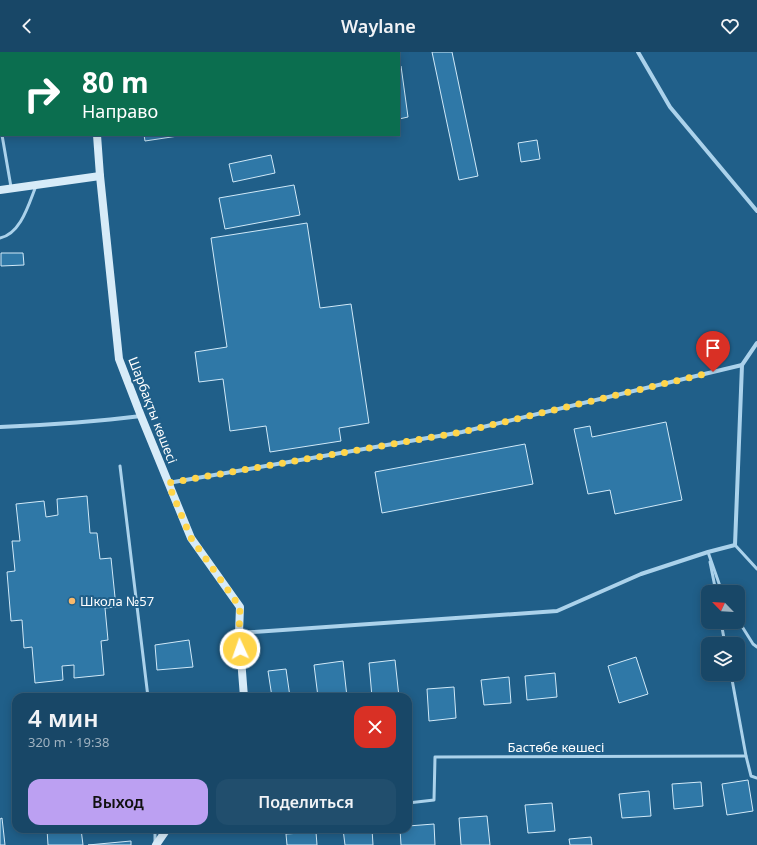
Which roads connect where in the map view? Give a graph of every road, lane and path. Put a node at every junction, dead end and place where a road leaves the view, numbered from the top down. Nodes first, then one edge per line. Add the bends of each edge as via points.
1 (638, 52) edge
2 (2, 136) edge
3 (97, 136) edge
4 (100, 176) junction
5 (36, 185) junction
6 (11, 189) junction
7 (0, 190) edge
8 (757, 211) edge
9 (0, 238) edge
10 (757, 343) edge
11 (742, 365) junction
12 (141, 416) junction
13 (0, 427) edge
14 (120, 466) dead end
15 (168, 483) junction
16 (735, 545) junction
17 (708, 552) junction
18 (757, 569) edge
19 (715, 585) edge
20 (720, 585) edge
21 (744, 629) edge
22 (239, 633) junction
23 (757, 647) edge
24 (732, 681) edge
25 (148, 693) edge
26 (244, 693) edge
27 (746, 756) junction
28 (757, 778) edge
29 (412, 803) edge
30 (155, 833) edge
31 (164, 833) edge
32 (156, 845) edge

1 - 8 street via 670,107
2 - 6 lane
3 - 4 street, Шарбақты көшесі
4 - 5 street
4 - 12 street, Шарбақты көшесі via 119,358
5 - 6 street
5 - 9 lane via 19,225 6,237
6 - 7 street
10 - 11 street
11 - 15 street via 462,432
11 - 16 street
12 - 13 street via 91,422
12 - 15 street, Шарбақты көшесі
14 - 25 lane
15 - 22 street, Шарбақты көшесі via 191,538 240,607
16 - 17 street
16 - 18 lane
17 - 19 lane
17 - 20 lane
17 - 22 street via 641,574 557,611
21 - 23 lane
22 - 26 street, Шарбақты көшесі
24 - 27 lane
27 - 28 lane via 751,776
27 - 29 lane, Бастөбе көшесі via 435,757 434,800
30 - 32 lane
31 - 32 street

